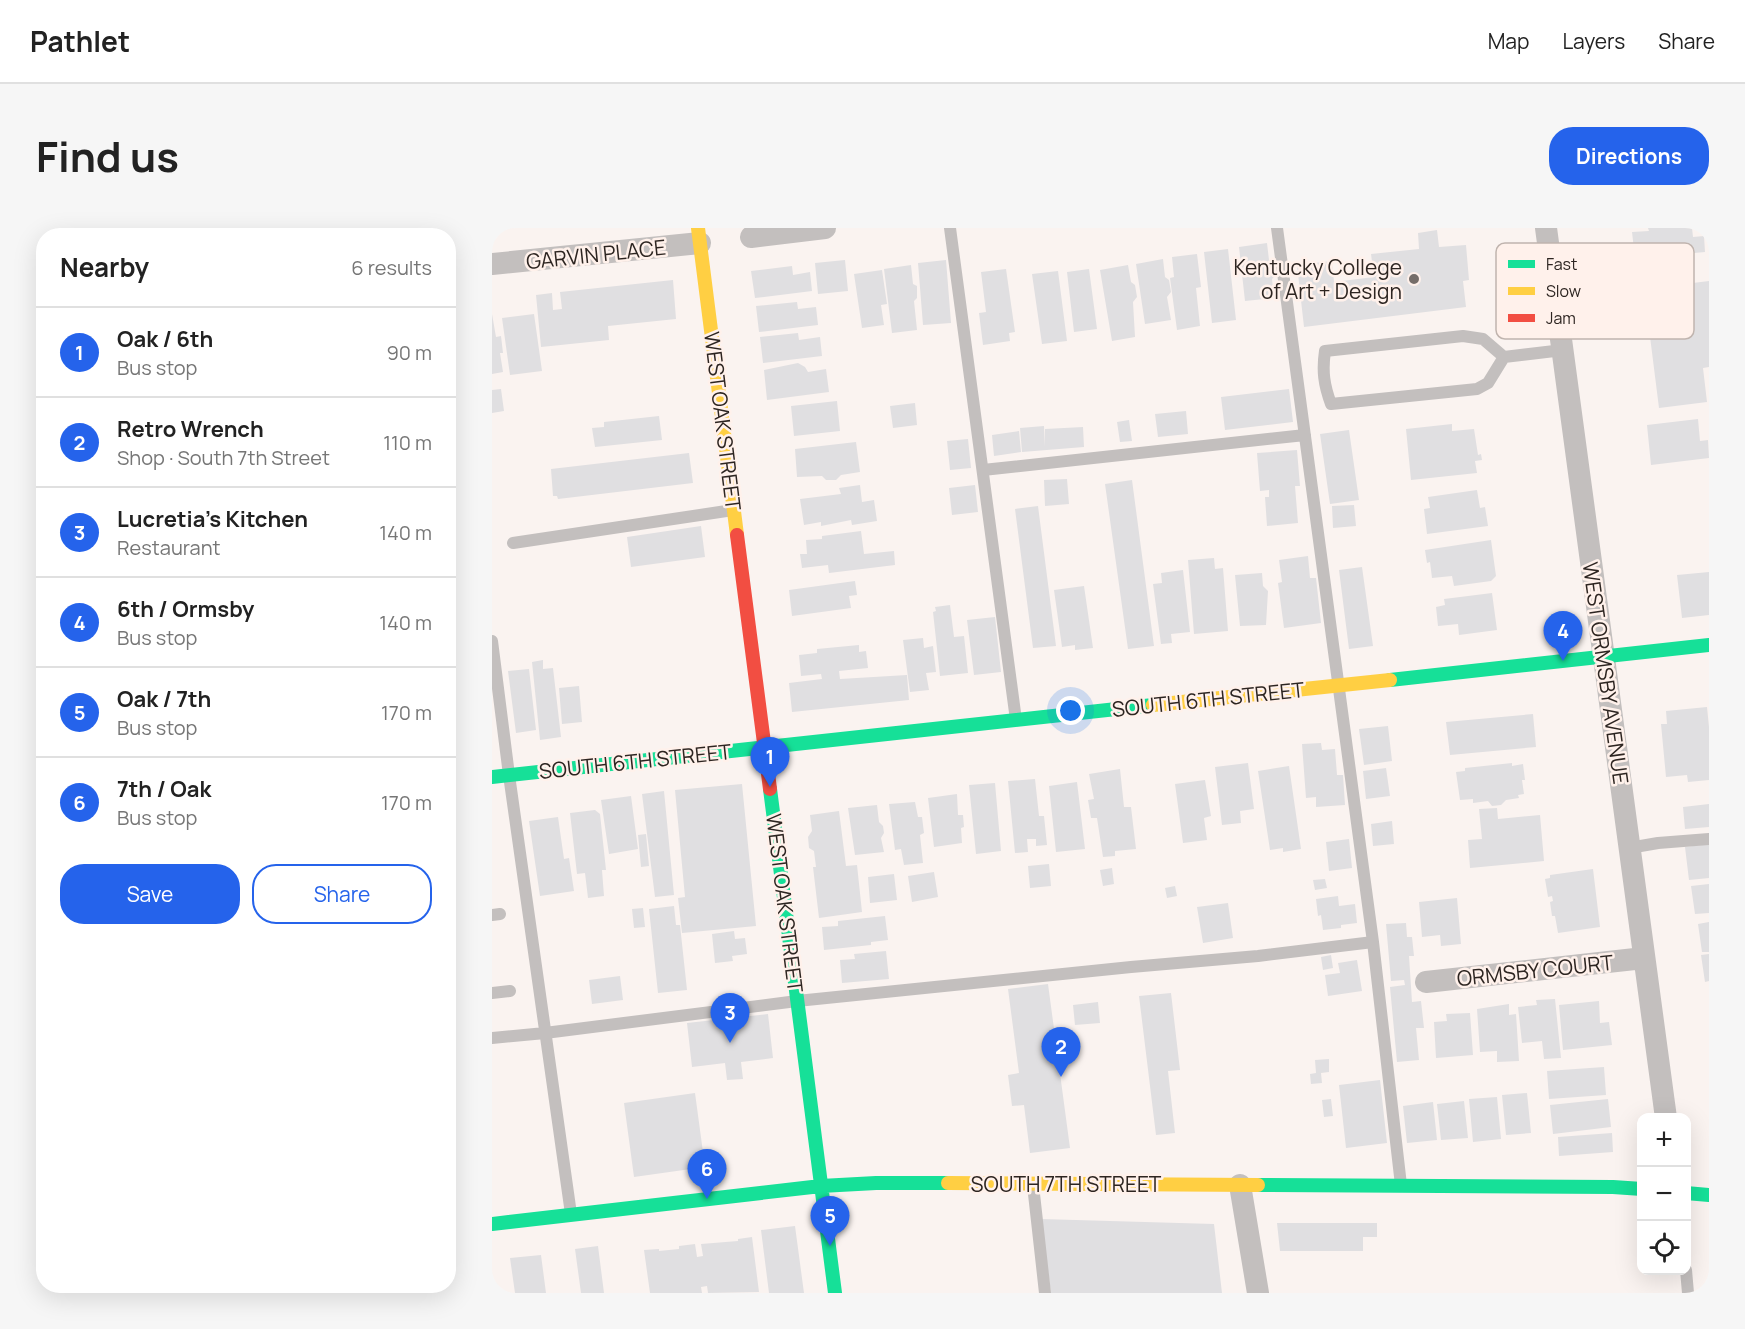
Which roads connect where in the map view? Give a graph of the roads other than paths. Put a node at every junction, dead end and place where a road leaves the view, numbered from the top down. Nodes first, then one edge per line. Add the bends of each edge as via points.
1 (825, 228) edge
2 (950, 228) edge
3 (1277, 228) edge
4 (1546, 228) edge
5 (699, 236) edge
6 (751, 237) dead end
7 (1548, 243) edge
8 (492, 264) edge
9 (1561, 339) edge
10 (1563, 350) junction
11 (1504, 357) junction
12 (1305, 435) junction
13 (983, 470) junction
14 (734, 510) junction
15 (513, 543) dead end
16 (492, 640) edge
17 (1709, 645) edge
18 (1603, 657) junction
19 (1339, 685) junction
20 (1016, 720) junction
21 (764, 747) junction
22 (509, 775) junction
23 (492, 777) edge
24 (1709, 839) edge
25 (1629, 848) junction
26 (1373, 942) junction
27 (1644, 958) junction
28 (1426, 982) dead end
29 (510, 991) dead end
30 (492, 993) edge
31 (797, 1001) junction
32 (546, 1033) junction
33 (492, 1038) edge
34 (1665, 1113) edge
35 (1032, 1184) junction
36 (1240, 1185) junction
37 (821, 1186) junction
38 (1401, 1186) junction
39 (1637, 1190) edge
40 (1691, 1193) edge
41 (1709, 1195) edge
42 (571, 1215) junction
43 (492, 1224) edge
44 (1686, 1275) edge
45 (835, 1293) edge
46 (1045, 1293) edge
47 (1258, 1293) edge
48 (1688, 1293) edge

1 - 6 street
2 - 13 lane
3 - 12 lane
4 - 7 street, WEST ORMSBY AVENUE
5 - 8 street, GARVIN PLACE
5 - 14 street, WEST OAK STREET
9 - 10 street, WEST ORMSBY AVENUE
10 - 11 lane
10 - 18 street, WEST ORMSBY AVENUE
11 - 11 lane via 1483,339 1463,336 1325,351 1325,387 1332,404 1477,389 1488,382
12 - 13 lane
12 - 19 lane
13 - 20 lane
14 - 15 lane
14 - 21 street, WEST OAK STREET
16 - 22 lane
17 - 18 street, SOUTH 6TH STREET
18 - 19 street, SOUTH 6TH STREET
18 - 25 street, WEST ORMSBY AVENUE
19 - 20 street, SOUTH 6TH STREET
19 - 26 lane
20 - 21 street, SOUTH 6TH STREET
21 - 22 street, SOUTH 6TH STREET
21 - 31 street, WEST OAK STREET
22 - 23 street, SOUTH 6TH STREET
22 - 32 lane
24 - 25 lane
25 - 27 street, WEST ORMSBY AVENUE
26 - 31 lane
26 - 38 lane
27 - 28 street, ORMSBY COURT
27 - 34 street, WEST ORMSBY AVENUE
29 - 30 lane
31 - 32 lane
31 - 37 street, WEST OAK STREET
32 - 33 lane
32 - 42 lane
35 - 36 street, SOUTH 7TH STREET
35 - 37 street, SOUTH 7TH STREET
35 - 46 lane
36 - 38 street, SOUTH 7TH STREET
36 - 47 street
37 - 42 street, SOUTH 7TH STREET
37 - 45 street, WEST OAK STREET
38 - 39 street, SOUTH 7TH STREET
40 - 41 street
42 - 43 street, SOUTH 7TH STREET
44 - 48 lane

